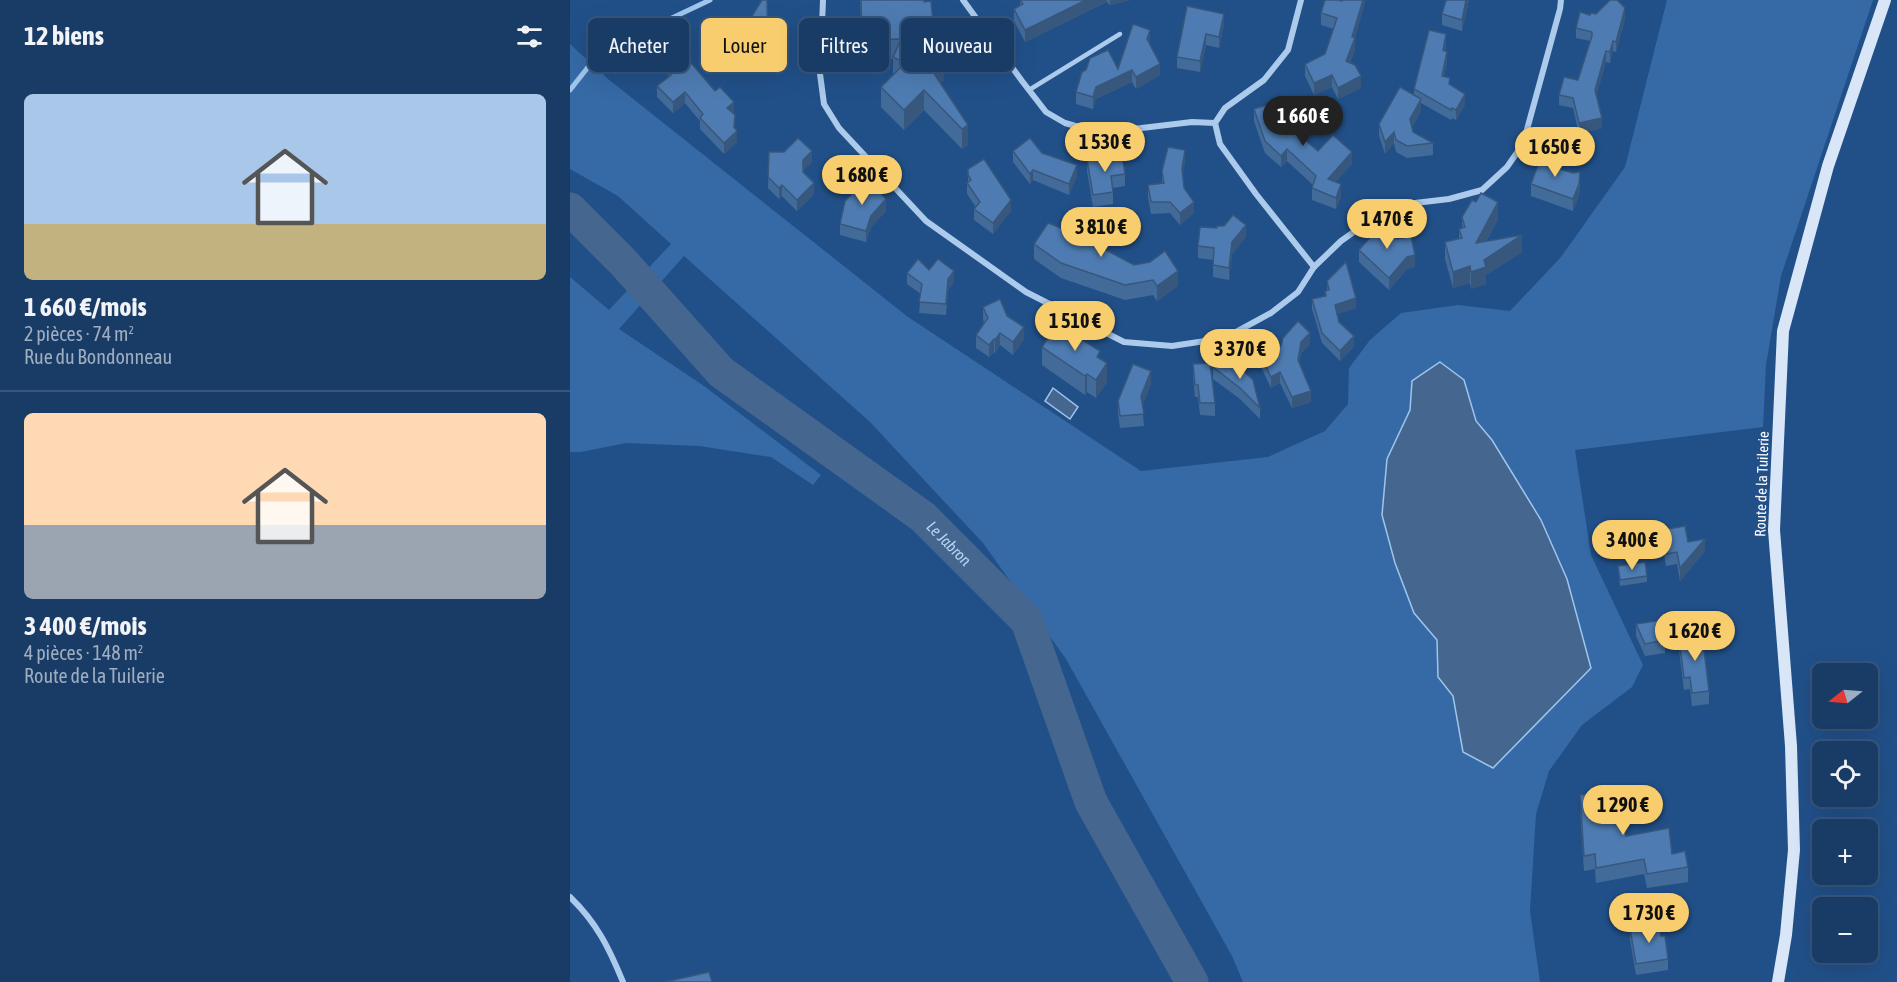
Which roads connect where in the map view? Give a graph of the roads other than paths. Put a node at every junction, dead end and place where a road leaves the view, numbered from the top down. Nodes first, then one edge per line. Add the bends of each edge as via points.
1 (823, 0) edge
2 (963, 0) edge
3 (1301, 0) edge
4 (1561, 0) edge
5 (1885, 0) edge
6 (1120, 34) dead end
7 (1029, 90) junction
8 (1215, 123) junction
9 (1314, 267) junction
10 (570, 897) edge
11 (622, 982) edge
12 (1778, 982) edge

1 - 9 street via 820,74 824,104 839,128 926,221 1026,292 1124,342 1172,346 1225,338 1271,314 1298,292
2 - 7 street
3 - 8 street via 1288,50 1264,80 1225,108
4 - 9 street via 1523,144 1507,167 1482,190 1415,203 1372,219
5 - 12 main road, Route de la Tuilerie via 1828,166 1783,331 1774,530 1791,746 1794,850 1788,925
6 - 7 lane
7 - 8 street via 1046,112 1065,123 1100,133
8 - 9 street via 1220,144
10 - 11 street via 599,930

